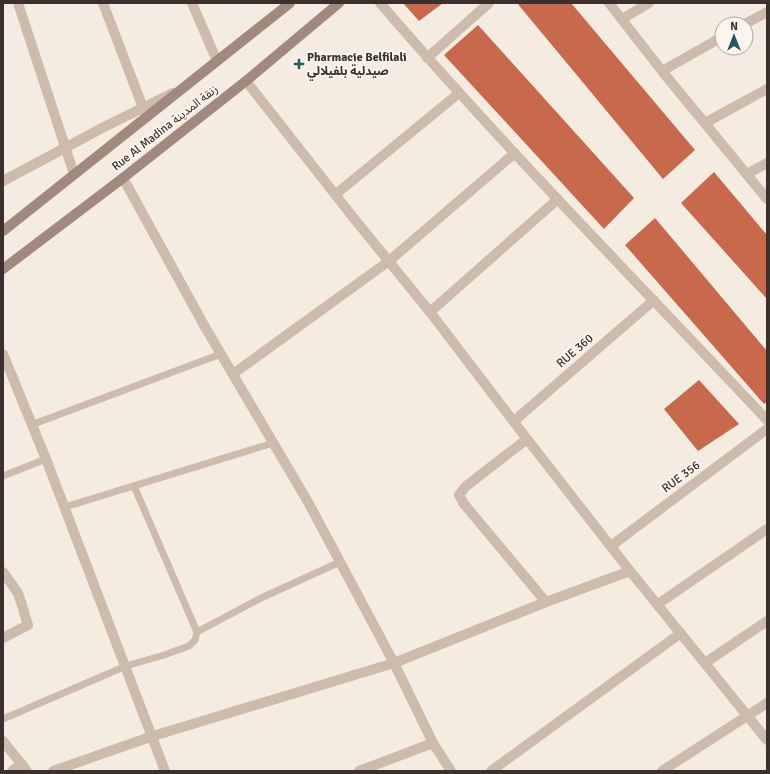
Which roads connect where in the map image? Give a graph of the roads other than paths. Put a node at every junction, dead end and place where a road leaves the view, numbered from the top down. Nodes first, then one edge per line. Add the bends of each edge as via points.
1 (18, 3) edge
2 (102, 3) edge
3 (192, 3) edge
4 (339, 3) edge
5 (380, 3) edge
6 (489, 3) edge
7 (609, 3) edge
8 (649, 3) edge
9 (286, 4) edge
10 (767, 12) edge
11 (622, 19) junction
12 (754, 19) edge
13 (714, 42) edge
14 (427, 58) junction
15 (217, 61) junction
16 (662, 71) junction
17 (246, 80) junction
18 (767, 89) edge
19 (459, 93) junction
20 (145, 113) junction
21 (705, 123) junction
22 (66, 148) junction
23 (514, 153) junction
24 (767, 163) edge
25 (74, 174) junction
26 (747, 174) junction
27 (123, 178) junction
28 (3, 181) edge
29 (336, 194) junction
30 (767, 198) edge
31 (558, 199) junction
32 (3, 231) edge
33 (389, 262) junction
34 (3, 269) edge
35 (654, 300) junction
36 (430, 312) junction
37 (3, 354) edge
38 (221, 354) junction
39 (233, 374) junction
40 (767, 420) edge
41 (514, 421) junction
42 (31, 425) junction
43 (767, 429) edge
44 (527, 439) junction
45 (274, 443) junction
46 (46, 459) junction
47 (3, 476) edge
48 (134, 486) junction
49 (65, 508) junction
50 (767, 529) edge
51 (611, 546) junction
52 (340, 562) junction
53 (630, 571) junction
54 (3, 572) edge
55 (546, 602) junction
56 (658, 604) junction
57 (767, 621) edge
58 (197, 632) junction
59 (681, 633) junction
60 (3, 638) edge
61 (394, 663) junction
62 (705, 663) junction
63 (126, 666) junction
64 (767, 703) edge
65 (749, 716) junction
66 (3, 719) edge
67 (153, 736) junction
68 (767, 740) edge
69 (3, 741) edge
70 (433, 743) junction
71 (24, 768) edge
72 (12, 771) edge
73 (53, 771) edge
74 (165, 771) edge
75 (359, 771) edge
76 (451, 771) edge
77 (491, 771) edge
78 (662, 771) edge

1 - 22 street
2 - 20 street
3 - 15 street
4 - 17 main road, Rue Al Madina زنقة المدينة
5 - 14 street
6 - 14 street
7 - 11 street
8 - 11 street
9 - 15 main road, Rue Al Madina زنقة المدينة
10 - 12 street
11 - 16 street
13 - 16 street
14 - 19 street
15 - 20 main road, Rue Al Madina زنقة المدينة via 182,89
16 - 21 street
17 - 27 main road, Rue Al Madina زنقة المدينة
17 - 29 street
18 - 21 street
19 - 23 street
19 - 29 street
20 - 22 street via 104,127
20 - 25 main road, Rue Al Madina زنقة المدينة
21 - 26 street
22 - 25 street
22 - 28 street
23 - 31 street
23 - 33 street
24 - 26 street
25 - 32 main road, Rue Al Madina زنقة المدينة
26 - 30 street
27 - 34 main road, Rue Al Madina زنقة المدينة
27 - 38 street
29 - 33 street
31 - 35 street
31 - 36 street
33 - 36 street
33 - 39 street
35 - 40 street
35 - 41 street, RUE 360
36 - 41 street
37 - 42 street
38 - 39 street
38 - 42 lane
39 - 45 street
41 - 44 street
42 - 46 street
43 - 51 street, RUE 356
44 - 51 street
44 - 55 street via 465,487 459,495
45 - 48 lane
45 - 52 street
46 - 47 lane
46 - 49 street
48 - 49 lane
48 - 58 lane
49 - 63 street
50 - 56 street
51 - 53 street
52 - 58 lane via 261,598
52 - 61 street
53 - 55 street
53 - 56 street
54 - 60 street via 18,593 28,625
55 - 61 street
56 - 59 street
57 - 62 street
58 - 63 lane via 189,646
59 - 62 street
59 - 77 street
61 - 67 street
61 - 70 street
62 - 65 street
63 - 66 lane
63 - 67 street
64 - 65 street
65 - 68 street
65 - 78 street
67 - 73 street
67 - 74 street
69 - 71 street
70 - 75 street
70 - 76 street
71 - 72 street

